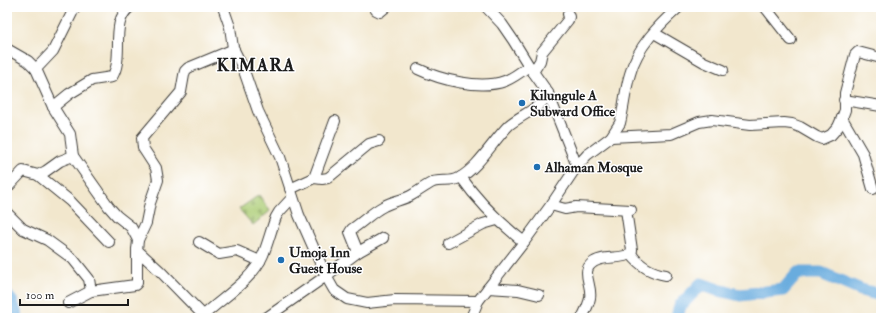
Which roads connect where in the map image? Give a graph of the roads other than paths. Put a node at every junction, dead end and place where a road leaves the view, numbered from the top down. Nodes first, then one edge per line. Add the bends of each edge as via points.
1 (75, 7) edge
2 (130, 7) edge
3 (223, 7) edge
4 (374, 7) edge
5 (386, 7) edge
6 (486, 7) edge
7 (679, 7) edge
8 (765, 7) edge
9 (568, 14) dead end
10 (654, 33) junction
11 (791, 40) dead end
12 (7, 49) edge
13 (234, 50) junction
14 (881, 58) edge
15 (36, 69) junction
16 (418, 69) dead end
17 (531, 69) junction
18 (723, 70) dead end
19 (548, 93) junction
20 (844, 100) junction
21 (881, 106) edge
22 (53, 107) junction
23 (842, 118) junction
24 (335, 121) dead end
25 (611, 137) junction
26 (379, 141) dead end
27 (73, 156) junction
28 (577, 166) junction
29 (38, 175) junction
30 (461, 177) junction
31 (314, 178) junction
32 (7, 188) edge
33 (873, 189) dead end
34 (291, 194) junction
35 (551, 205) junction
36 (7, 213) edge
37 (497, 220) junction
38 (383, 238) dead end
39 (138, 240) junction
40 (109, 242) dead end
41 (199, 242) dead end
42 (524, 242) junction
43 (448, 243) dead end
44 (137, 250) junction
45 (358, 252) junction
46 (631, 254) junction
47 (260, 261) junction
48 (666, 275) dead end
49 (326, 276) junction
50 (488, 288) junction
51 (91, 291) junction
52 (539, 295) dead end
53 (478, 301) junction
54 (68, 302) dead end
55 (204, 317) edge
56 (266, 318) edge
57 (471, 318) edge
58 (582, 318) edge

1 - 15 street via 53,51
2 - 22 street via 123,14 120,25 118,60 112,77 92,80
3 - 13 street
4 - 5 street via 380,12
6 - 17 street via 510,34
7 - 10 street
8 - 11 street
9 - 17 street via 568,20 542,52 540,61
10 - 18 street
10 - 25 street via 635,60 620,123
12 - 15 street via 28,61
13 - 34 street via 258,111 280,157
13 - 39 street via 188,68 185,71 181,92 142,138 143,148 156,168 158,180 146,223
14 - 20 street via 858,52 855,55
15 - 22 street
16 - 17 street via 441,79 467,84 506,81
17 - 19 street
19 - 28 street
19 - 30 street via 542,103 518,117
20 - 21 street
20 - 23 street via 845,110
22 - 27 street via 70,134
23 - 25 street via 838,128 831,135 822,138 792,124 750,125 712,120 699,122 671,134
23 - 33 street via 863,154
24 - 31 street
25 - 28 street
26 - 31 street via 369,144 328,178
27 - 29 street
27 - 39 street via 109,207 131,227
28 - 35 street
29 - 32 street via 23,171
29 - 40 street via 70,201
30 - 37 street
30 - 45 street via 450,181 435,181 411,196 382,207 350,232
31 - 34 street
34 - 47 street via 276,217
34 - 49 street
35 - 42 street
35 - 46 street via 565,209 576,207 629,210
36 - 51 street via 23,229 47,240 73,259 89,279
37 - 42 street
37 - 43 street via 483,224
38 - 45 street
39 - 44 street
41 - 47 street via 219,254 237,251
42 - 50 street
44 - 51 street via 135,285
44 - 55 street via 160,270
45 - 49 street
46 - 48 street via 645,267
46 - 58 street via 604,258 592,262 588,267 586,275 591,298
47 - 55 street via 240,287 226,296
49 - 53 street via 334,290 347,299 367,303 395,300
49 - 56 street
50 - 52 street via 518,290
50 - 53 street
51 - 54 street
53 - 57 street

